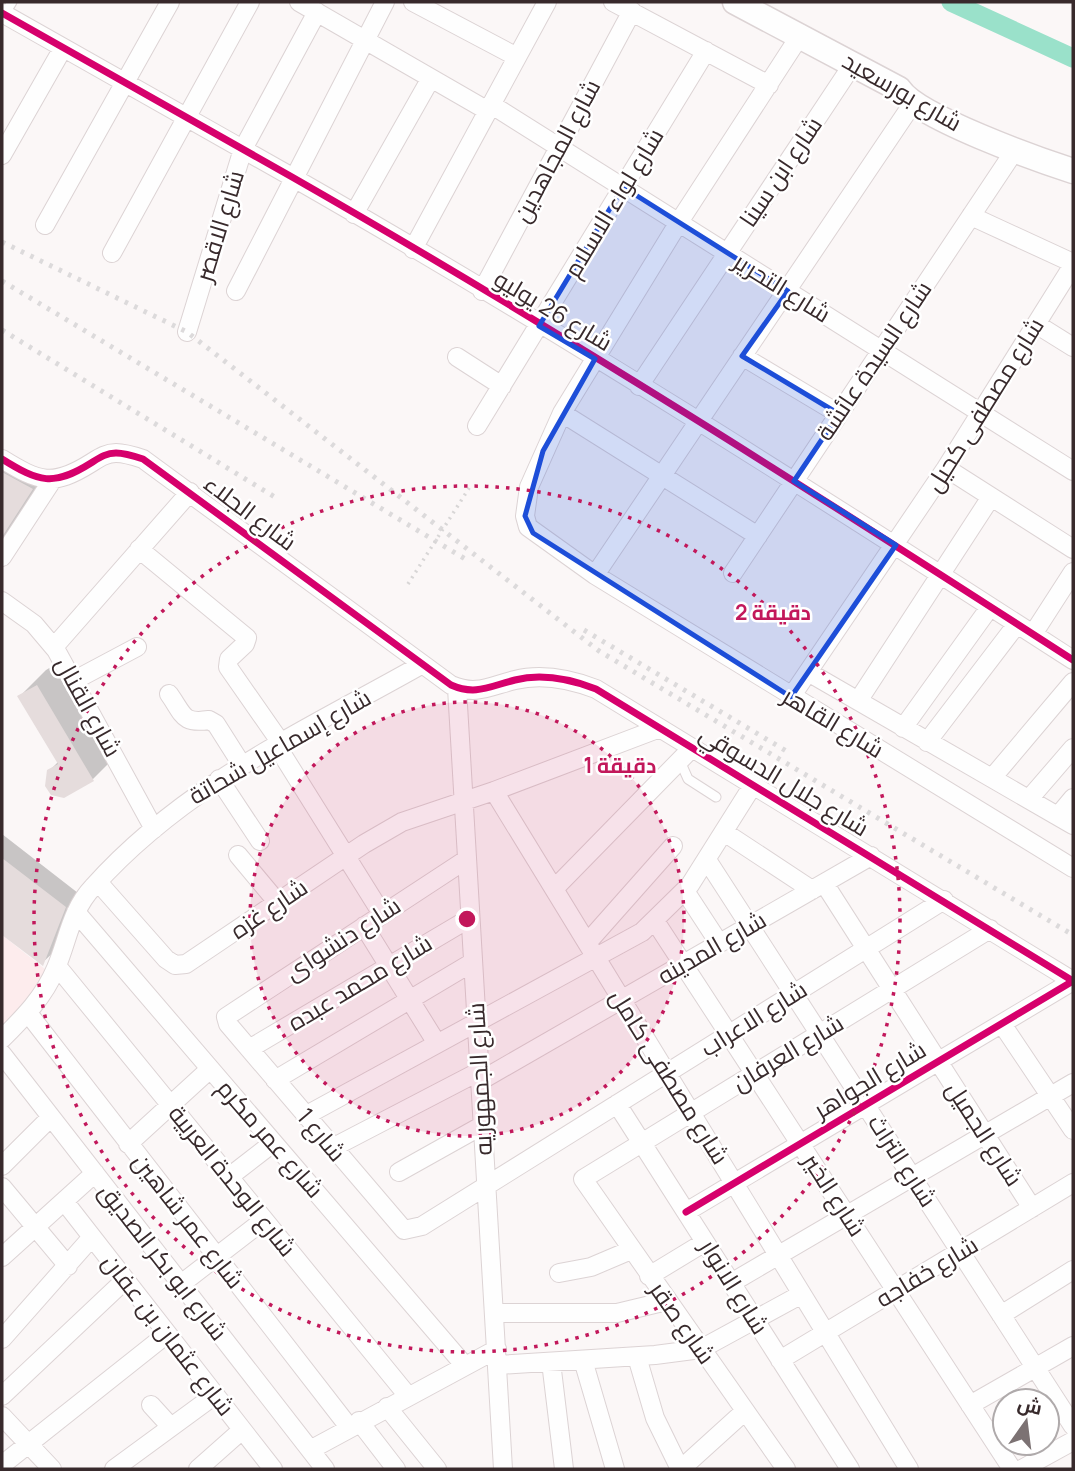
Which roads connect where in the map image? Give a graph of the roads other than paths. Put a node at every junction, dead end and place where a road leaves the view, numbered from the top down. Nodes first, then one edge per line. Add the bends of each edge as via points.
1 (170, 2) edge
2 (250, 2) edge
3 (299, 2) edge
4 (384, 2) edge
5 (413, 2) edge
6 (613, 2) edge
7 (735, 2) edge
8 (543, 3) edge
9 (6, 10) edge
10 (632, 11) junction
11 (317, 12) junction
12 (801, 34) junction
13 (365, 40) junction
14 (63, 48) junction
15 (706, 51) junction
16 (517, 57) junction
17 (853, 64) junction
18 (431, 78) junction
19 (124, 83) junction
20 (769, 85) junction
21 (913, 103) junction
22 (490, 107) junction
23 (187, 118) junction
24 (559, 147) junction
25 (243, 149) junction
26 (1015, 150) junction
27 (2, 155) edge
28 (1073, 171) edge
29 (294, 178) junction
30 (624, 187) junction
31 (354, 214) junction
32 (971, 216) junction
33 (679, 222) junction
34 (45, 225) dead end
35 (413, 249) junction
36 (112, 253) dead end
37 (727, 253) junction
38 (1073, 264) edge
39 (236, 291) dead end
40 (482, 291) junction
41 (788, 291) junction
42 (1036, 324) junction
43 (539, 326) junction
44 (187, 332) dead end
45 (1073, 347) edge
46 (881, 350) junction
47 (743, 356) junction
48 (457, 357) dead end
49 (595, 359) junction
50 (502, 386) junction
51 (639, 386) junction
52 (562, 413) junction
53 (981, 413) junction
54 (839, 414) junction
55 (698, 421) junction
56 (477, 426) dead end
57 (2, 459) edge
58 (946, 468) junction
59 (1073, 471) edge
60 (662, 475) junction
61 (53, 479) junction
62 (794, 481) junction
63 (190, 492) junction
64 (991, 497) junction
65 (758, 536) junction
66 (895, 545) junction
67 (139, 549) junction
68 (1073, 549) edge
69 (2, 557) edge
70 (1073, 572) edge
71 (733, 573) dead end
72 (595, 575) junction
73 (942, 575) junction
74 (2, 601) edge
75 (990, 607) junction
76 (1017, 624) junction
77 (1033, 634) junction
78 (54, 647) junction
79 (137, 647) dead end
80 (1073, 660) edge
81 (421, 665) junction
82 (808, 672) junction
83 (75, 680) junction
84 (1073, 681) edge
85 (457, 688) junction
86 (169, 694) dead end
87 (791, 697) junction
88 (858, 701) junction
89 (660, 728) junction
90 (903, 728) junction
91 (927, 742) junction
92 (279, 745) junction
93 (1073, 748) edge
94 (686, 754) junction
95 (242, 765) junction
96 (992, 778) junction
97 (219, 779) junction
98 (753, 785) junction
99 (494, 792) junction
100 (716, 797) dead end
101 (1029, 799) junction
102 (1073, 799) edge
103 (464, 800) junction
104 (1066, 820) edge
105 (154, 829) junction
106 (724, 832) junction
107 (260, 841) dead end
108 (673, 846) dead end
109 (238, 855) dead end
110 (871, 856) junction
111 (346, 857) junction
112 (467, 859) junction
113 (707, 860) junction
114 (1073, 867) edge
115 (98, 882) junction
116 (818, 887) junction
117 (554, 889) junction
118 (685, 891) junction
119 (944, 900) junction
120 (278, 903) junction
121 (76, 912) junction
122 (382, 914) junction
123 (470, 918) junction
124 (655, 921) junction
125 (364, 926) junction
126 (750, 926) junction
127 (990, 929) junction
128 (587, 943) junction
129 (719, 943) junction
130 (866, 950) junction
131 (596, 959) junction
132 (473, 962) junction
133 (683, 964) junction
134 (57, 966) junction
135 (389, 966) junction
136 (1073, 981) edge
137 (892, 989) junction
138 (794, 994) junction
139 (410, 1000) junction
140 (622, 1000) junction
141 (28, 1013) junction
142 (476, 1020) junction
143 (228, 1024) joint
144 (1002, 1024) junction
145 (820, 1034) junction
146 (729, 1035) junction
147 (2, 1039) edge
148 (436, 1042) junction
149 (249, 1049) junction
150 (2, 1054) edge
151 (938, 1062) junction
152 (210, 1069) junction
153 (667, 1073) junction
154 (754, 1073) junction
155 (480, 1076) junction
156 (275, 1080) junction
157 (1073, 1083) edge
158 (1050, 1096) junction
159 (617, 1104) junction
160 (866, 1105) junction
161 (170, 1106) junction
162 (691, 1112) junction
163 (305, 1116) junction
164 (51, 1117) junction
165 (483, 1125) junction
166 (1073, 1130) edge
167 (984, 1134) junction
168 (642, 1142) junction
169 (273, 1143) junction
170 (128, 1144) junction
171 (800, 1144) junction
172 (332, 1148) junction
173 (2, 1166) edge
174 (399, 1172) dead end
175 (95, 1173) junction
176 (586, 1175) joint
177 (229, 1177) junction
178 (912, 1177) junction
179 (734, 1183) junction
180 (1073, 1183) edge
181 (486, 1186) junction
182 (2, 1187) edge
183 (64, 1201) junction
184 (1032, 1208) junction
185 (686, 1212) junction
186 (847, 1215) junction
187 (264, 1220) junction
188 (422, 1226) joint
189 (35, 1227) junction
190 (92, 1237) junction
191 (705, 1242) junction
192 (631, 1250) junction
193 (960, 1251) junction
194 (778, 1255) junction
195 (2, 1256) edge
196 (216, 1257) junction
197 (68, 1266) junction
198 (1073, 1270) edge
199 (559, 1273) dead end
200 (649, 1276) junction
201 (125, 1280) junction
202 (731, 1283) junction
203 (181, 1284) junction
204 (895, 1290) junction
205 (802, 1294) junction
206 (667, 1301) junction
207 (494, 1313) junction
208 (1002, 1315) junction
209 (755, 1320) junction
210 (825, 1333) junction
211 (167, 1334) junction
212 (2, 1339) edge
213 (1073, 1346) edge
214 (701, 1349) junction
215 (637, 1356) junction
216 (497, 1357) junction
217 (583, 1360) junction
218 (780, 1360) junction
219 (551, 1362) junction
220 (465, 1366) junction
221 (1036, 1367) junction
222 (215, 1395) junction
223 (2, 1396) edge
224 (408, 1396) junction
225 (151, 1405) dead end
226 (970, 1405) junction
227 (387, 1407) junction
228 (745, 1411) junction
229 (2, 1416) edge
230 (354, 1424) junction
231 (1073, 1426) edge
232 (171, 1427) junction
233 (242, 1430) junction
234 (1073, 1441) edge
235 (28, 1444) junction
236 (310, 1450) junction
237 (2, 1465) edge
238 (266, 1467) edge
239 (52, 1469) edge
240 (114, 1469) edge
241 (198, 1469) edge
242 (325, 1469) edge
243 (396, 1469) edge
244 (437, 1469) edge
245 (503, 1469) edge
246 (564, 1469) edge
247 (615, 1469) edge
248 (680, 1469) edge
249 (786, 1469) edge
250 (850, 1469) edge
251 (909, 1469) edge
252 (1012, 1469) edge
253 (1022, 1469) edge

1 - 19 street
2 - 23 street
3 - 11 street, شارع التحرير
4 - 13 street
5 - 16 street
6 - 10 street
7 - 12 main road, شارع بورسعيد
8 - 16 street
9 - 14 street, شارع 26 يوليو
10 - 15 street
10 - 24 street, شارع المجاهدين
11 - 13 street, شارع التحرير
11 - 25 street, شارع الاقصر
12 - 17 main road, شارع بورسعيد
12 - 20 street, شارع القاهر
13 - 18 street, شارع التحرير
13 - 29 street
14 - 19 street, شارع 26 يوليو
14 - 27 street
15 - 20 street
15 - 30 street, شارع لواء الاسلام
16 - 22 street
17 - 21 main road, شارع بورسعيد via 900,89
17 - 37 street, شارع ابن سينا
18 - 22 street, شارع التحرير
18 - 31 street
19 - 23 street, شارع 26 يوليو
19 - 34 street
20 - 33 street, شارع القاهر
21 - 26 main road, شارع بورسعيد
21 - 41 street
22 - 24 street, شارع التحرير
22 - 35 street
23 - 25 street, شارع 26 يوليو
23 - 36 street
24 - 30 street, شارع التحرير
24 - 40 street, شارع المجاهدين
25 - 29 street, شارع 26 يوليو
25 - 44 street, شارع الاقصر
26 - 28 main road, شارع بورسعيد
26 - 32 street, شارع السيدة عائشة
29 - 31 street, شارع 26 يوليو
29 - 39 street
30 - 33 street, شارع التحرير
30 - 43 street, شارع لواء الاسلام
31 - 35 street, شارع 26 يوليو
32 - 38 street
32 - 46 street, شارع السيدة عائشة
33 - 37 street, شارع التحرير
33 - 49 street, شارع القاهر
35 - 40 street, شارع 26 يوليو
37 - 41 street, شارع التحرير
37 - 51 street, شارع ابن سينا
38 - 42 street, شارع مصطفى كحيل
40 - 43 street, شارع 26 يوليو
41 - 46 street, شارع التحرير
41 - 47 street
42 - 45 street
42 - 53 street, شارع مصطفى كحيل
43 - 49 street, شارع 26 يوليو
43 - 50 street, شارع لواء الاسلام
46 - 53 street, شارع التحرير
46 - 54 street, شارع السيدة عائشة
47 - 54 street
47 - 55 street
48 - 50 street
49 - 51 street, شارع 26 يوليو
49 - 52 street, شارع القاهر
50 - 56 street, شارع لواء الاسلام
51 - 55 street, شارع 26 يوليو
52 - 60 street
52 - 72 street, شارع القاهر via 529,488 525,516 533,533
53 - 58 street, شارع مصطفى كحيل
53 - 59 street, شارع التحرير
54 - 62 street, شارع السيدة عائشة
55 - 60 street
55 - 62 street, شارع 26 يوليو
57 - 61 street via 34,477
58 - 64 street
58 - 66 street, شارع مصطفى كحيل
60 - 65 street
60 - 72 street
61 - 63 street, شارع الجلاء via 115,453 143,458
61 - 69 street
62 - 65 street, شارع السيدة عائشة
62 - 66 street, شارع 26 يوليو
63 - 67 street
63 - 81 street, شارع الجلاء
64 - 68 street
64 - 73 street
65 - 71 street, شارع السيدة عائشة
66 - 73 street, شارع 26 يوليو
66 - 82 street, شارع مصطفى كحيل
67 - 78 street
67 - 92 street via 247,638 229,659 228,667
70 - 77 street
72 - 87 street, شارع القاهر
73 - 75 street, شارع 26 يوليو
73 - 88 street
74 - 78 street, شارع القنال via 34,624
75 - 76 street, شارع 26 يوليو
75 - 90 street
76 - 77 street, شارع 26 يوليو
76 - 91 street
77 - 80 street, شارع 26 يوليو
78 - 83 street, شارع القنال
79 - 83 street
81 - 85 street, شارع الجلاء
81 - 92 street, شارع إسماعيل شحاتة
82 - 87 street, شارع مصطفى كحيل
82 - 88 street, شارع القاهر
83 - 105 street, شارع القنال
84 - 96 street
85 - 89 street, شارع جلال الدسوقي via 474,693 532,677 566,679 596,689
85 - 103 street, شارع الجمهوريه
86 - 95 street via 189,720 216,724
87 - 114 street, شارع القاهر
88 - 90 street, شارع القاهر
89 - 94 street, شارع جلال الدسوقي
89 - 99 street, شارع غزه
90 - 91 street, شارع القاهر
91 - 96 street, شارع القاهر
92 - 95 street, شارع إسماعيل شحاتة
92 - 111 street
93 - 101 street
94 - 98 street, شارع جلال الدسوقي
94 - 100 lane via 688,779
94 - 117 street
95 - 97 street, شارع إسماعيل شحاتة
96 - 101 street, شارع القاهر
97 - 105 street, شارع إسماعيل شحاتة
97 - 107 street
98 - 106 street
98 - 110 street, شارع جلال الدسوقي
99 - 103 street, شارع غزه
99 - 117 street, شارع مصطفى كامل
101 - 104 street, شارع القاهر
102 - 104 street
103 - 111 street, شارع غزه via 401,822
103 - 112 street, شارع الجمهوريه
105 - 115 street, شارع إسماعيل شحاتة
106 - 113 street
106 - 116 street, شارع الجميل
108 - 128 street
109 - 120 street
110 - 116 street, شارع المدينه
110 - 119 street, شارع جلال الدسوقي
111 - 120 street, شارع غزه
111 - 122 street
112 - 122 street, شارع دنشواى
112 - 123 street, شارع الجمهوريه
113 - 118 street
113 - 126 street, شارع التراث
115 - 120 street, شارع غزه via 166,959 180,965
115 - 121 street, شارع إسماعيل شحاتة
116 - 126 street, شارع المدينه
116 - 130 street, شارع الجميل
117 - 128 street, شارع مصطفى كامل
118 - 124 street
118 - 129 street
119 - 127 street, شارع جلال الدسوقي
119 - 130 street, شارع الاعراب
121 - 134 street, شارع إسماعيل شحاتة
121 - 152 street, شارع عمر مكرم
122 - 125 street, شارع دنشواى
123 - 132 street, شارع الجمهوريه
123 - 135 street, شارع محمد عبده
124 - 131 street
124 - 133 street, شارع الخير
125 - 135 street
125 - 143 street, شارع دنشواى via 228,1014
126 - 129 street, شارع المدينه
126 - 138 street, شارع التراث
127 - 136 street, شارع جلال الدسوقي
127 - 137 street, شارع العرفان
128 - 131 street, شارع مصطفى كامل
129 - 133 street, شارع المدينه
130 - 137 street, شارع الجميل
130 - 138 street, شارع الاعراب
131 - 140 street, شارع مصطفى كامل
131 - 142 street
132 - 139 street
132 - 142 street, شارع الجمهوريه
133 - 140 street, شارع المدينه
133 - 146 street, شارع الخير
134 - 141 street, شارع إسماعيل شحاتة
134 - 161 street, شارع الوحدة العربية
135 - 139 street
135 - 149 street, شارع محمد عبده
136 - 144 street, شارع الجواهر
137 - 145 street, شارع العرفان
137 - 151 street, شارع الجميل
138 - 145 street, شارع التراث
138 - 146 street, شارع الاعراب
139 - 148 street
139 - 156 street
140 - 153 street, شارع مصطفى كامل
140 - 155 street, شارع المدينه
141 - 147 street, شارع إسماعيل شحاتة
141 - 170 street, شارع عمر شاهين
142 - 148 street
142 - 155 street, شارع الجمهوريه
143 - 149 street, شارع 1
144 - 151 street, شارع الجواهر
144 - 158 street
145 - 154 street, شارع العرفان
145 - 160 street, شارع التراث
146 - 153 street, شارع الاعراب
146 - 154 street, شارع الخير
148 - 163 street
149 - 156 street, شارع 1
150 - 164 street, شارع ابو بكر الصديق
151 - 160 street, شارع الجواهر
151 - 167 street, شارع الجميل
152 - 161 street
152 - 169 street, شارع عمر مكرم
153 - 159 street, شارع الاعراب
153 - 162 street, شارع مصطفى كامل
154 - 162 street, شارع العرفان
154 - 171 street, شارع الخير
155 - 165 street, شارع الجمهوريه
155 - 172 street, شارع المدينه
156 - 163 street, شارع 1
157 - 158 street
158 - 166 street
158 - 167 street
159 - 168 street, شارع الانوار
159 - 181 street, شارع الاعراب
160 - 171 street, شارع الجواهر
160 - 178 street, شارع التراث
161 - 170 street
161 - 177 street, شارع الوحدة العربية
162 - 168 street, شارع العرفان
162 - 179 street, شارع مصطفى كامل
163 - 172 street, شارع 1
164 - 173 street
164 - 175 street, شارع ابو بكر الصديق
165 - 174 street
165 - 181 street, شارع الجمهوريه
167 - 178 street
167 - 184 street, شارع الجميل
168 - 176 street, شارع العرفان
168 - 185 street, شارع الانوار
169 - 177 street
169 - 220 street, شارع عمر مكرم
170 - 196 street, شارع عمر شاهين
171 - 179 street, شارع الجواهر
171 - 186 street, شارع الخير
172 - 188 street, شارع 1 via 398,1227 413,1231
175 - 183 street
175 - 203 street, شارع ابو بكر الصديق
176 - 192 street, شارع صقر via 584,1184
177 - 187 street, شارع الوحدة العربية
178 - 186 street
178 - 193 street, شارع التراث
179 - 185 street, شارع الجواهر
179 - 194 street, شارع مصطفى كامل
180 - 184 street, شارع خفاجه
181 - 188 street, شارع الاعراب
181 - 207 street, شارع الجمهوريه
182 - 189 street
183 - 189 street
183 - 190 street, شارع عثمان بن عفان
184 - 193 street, شارع خفاجه
185 - 191 street, شارع الانوار
186 - 194 street
186 - 204 street, شارع الخير
187 - 196 street
187 - 224 street, شارع الوحدة العربية
189 - 195 street
189 - 197 street
190 - 197 street
190 - 201 street, شارع عثمان بن عفان
191 - 200 street
191 - 202 street, شارع الانوار
192 - 199 street via 591,1267
192 - 200 street, شارع صقر
193 - 204 street, شارع خفاجه
193 - 208 street, شارع التراث
194 - 202 street
194 - 205 street, شارع مصطفى كامل
196 - 203 street
196 - 230 street, شارع عمر شاهين
197 - 212 street
198 - 208 street
200 - 206 street, شارع صقر
201 - 211 street, شارع عثمان بن عفان
201 - 223 street
202 - 209 street, شارع الانوار
203 - 236 street, شارع ابو بكر الصديق
204 - 210 street, شارع خفاجه
204 - 226 street, شارع الخير
205 - 209 street
205 - 210 street, شارع مصطفى كامل
206 - 207 street via 617,1314
206 - 214 street, شارع صقر
207 - 216 street, شارع الجمهوريه
208 - 221 street, شارع التراث
209 - 214 street
209 - 218 street, شارع الانوار
210 - 218 street, شارع خفاجه
210 - 251 street, شارع مصطفى كامل
211 - 222 street, شارع عثمان بن عفان
211 - 235 street
213 - 221 street
214 - 215 street
214 - 228 street, شارع صقر
215 - 217 street
215 - 248 street via 655,1418
216 - 219 street
216 - 220 street
216 - 245 street, شارع الجمهوريه
217 - 219 street
217 - 247 street
218 - 250 street, شارع الانوار
219 - 246 street
220 - 224 street
221 - 226 street
221 - 231 street, شارع التراث
222 - 232 street
222 - 233 street, شارع عثمان بن عفان
224 - 227 street
225 - 232 street
226 - 252 street, شارع الخير
227 - 230 street
227 - 244 street
228 - 248 street
228 - 249 street, شارع صقر
229 - 235 street
230 - 236 street
230 - 243 street, شارع عمر شاهين
232 - 240 street
233 - 238 street, شارع عثمان بن عفان
233 - 241 street
234 - 253 street
235 - 237 street
235 - 239 street
236 - 242 street, شارع ابو بكر الصديق

